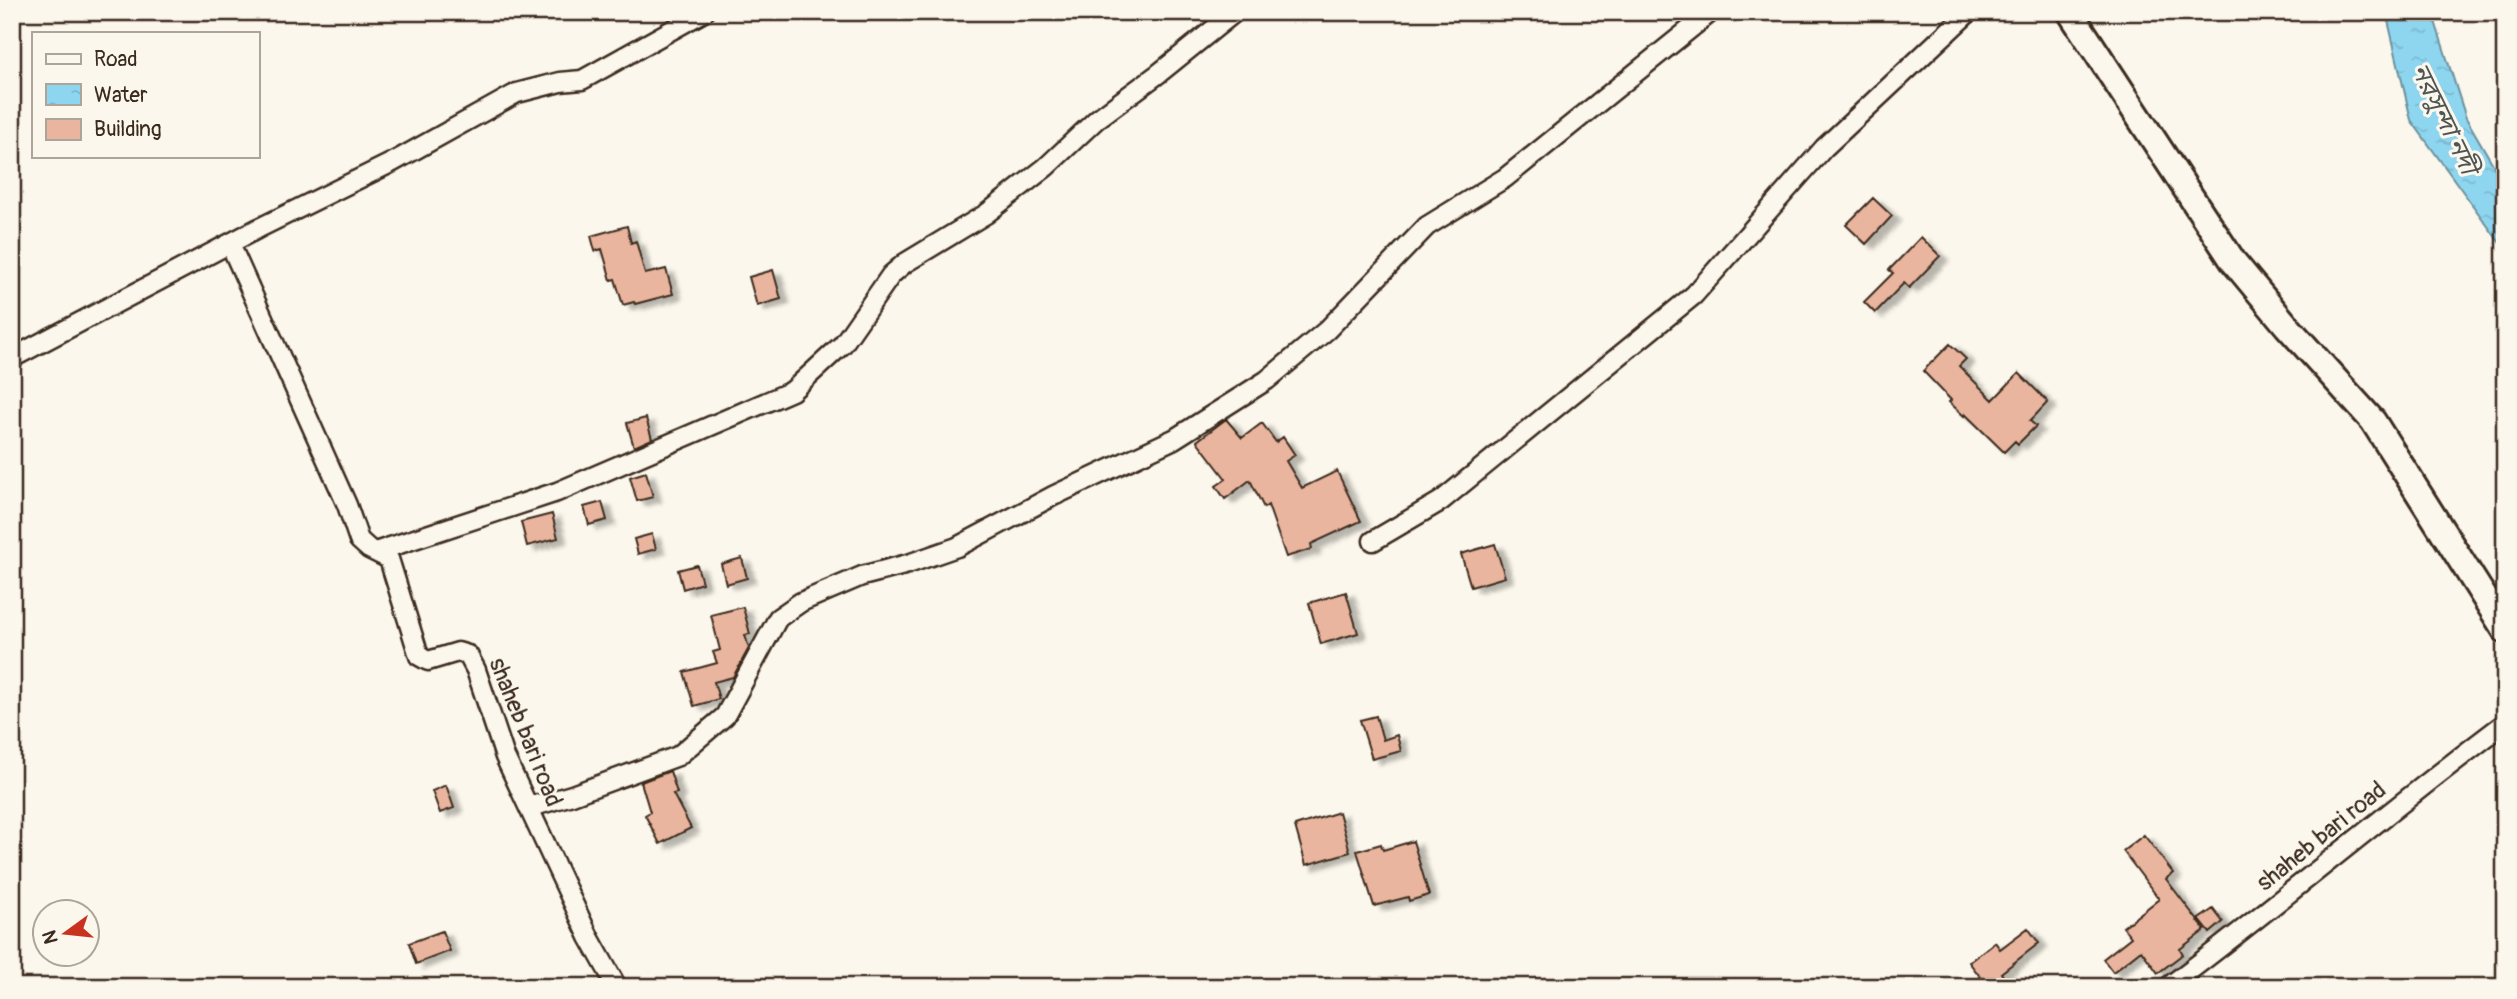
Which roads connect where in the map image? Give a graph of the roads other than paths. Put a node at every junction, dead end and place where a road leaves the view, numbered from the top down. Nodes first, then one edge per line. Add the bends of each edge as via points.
1 (704, 12) edge
2 (1235, 12) edge
3 (1711, 12) edge
4 (1969, 12) edge
5 (2070, 12) edge
6 (230, 244) junction
7 (12, 358) edge
8 (1373, 541) dead end
9 (375, 552) junction
10 (2505, 630) edge
11 (2505, 723) edge
12 (528, 805) junction
13 (617, 987) edge
14 (2168, 987) edge

1 - 6 street via 582,80 517,93
2 - 9 street via 1097,119 986,214 905,263 891,275 843,344 792,391 556,492
3 - 12 street via 1505,178 1427,226 1327,330 1267,380 1174,439 957,547 862,576 801,603 778,618 725,716 678,756 572,795
4 - 8 street via 1824,148 1694,295 1441,501
5 - 10 street via 2234,261 2373,421
6 - 7 street
6 - 9 street, shaheb bari road via 359,540
9 - 12 street, shaheb bari road via 389,559 419,656 428,661 458,652 468,655 505,757
11 - 14 street, shaheb bari road
12 - 13 street, shaheb bari road

